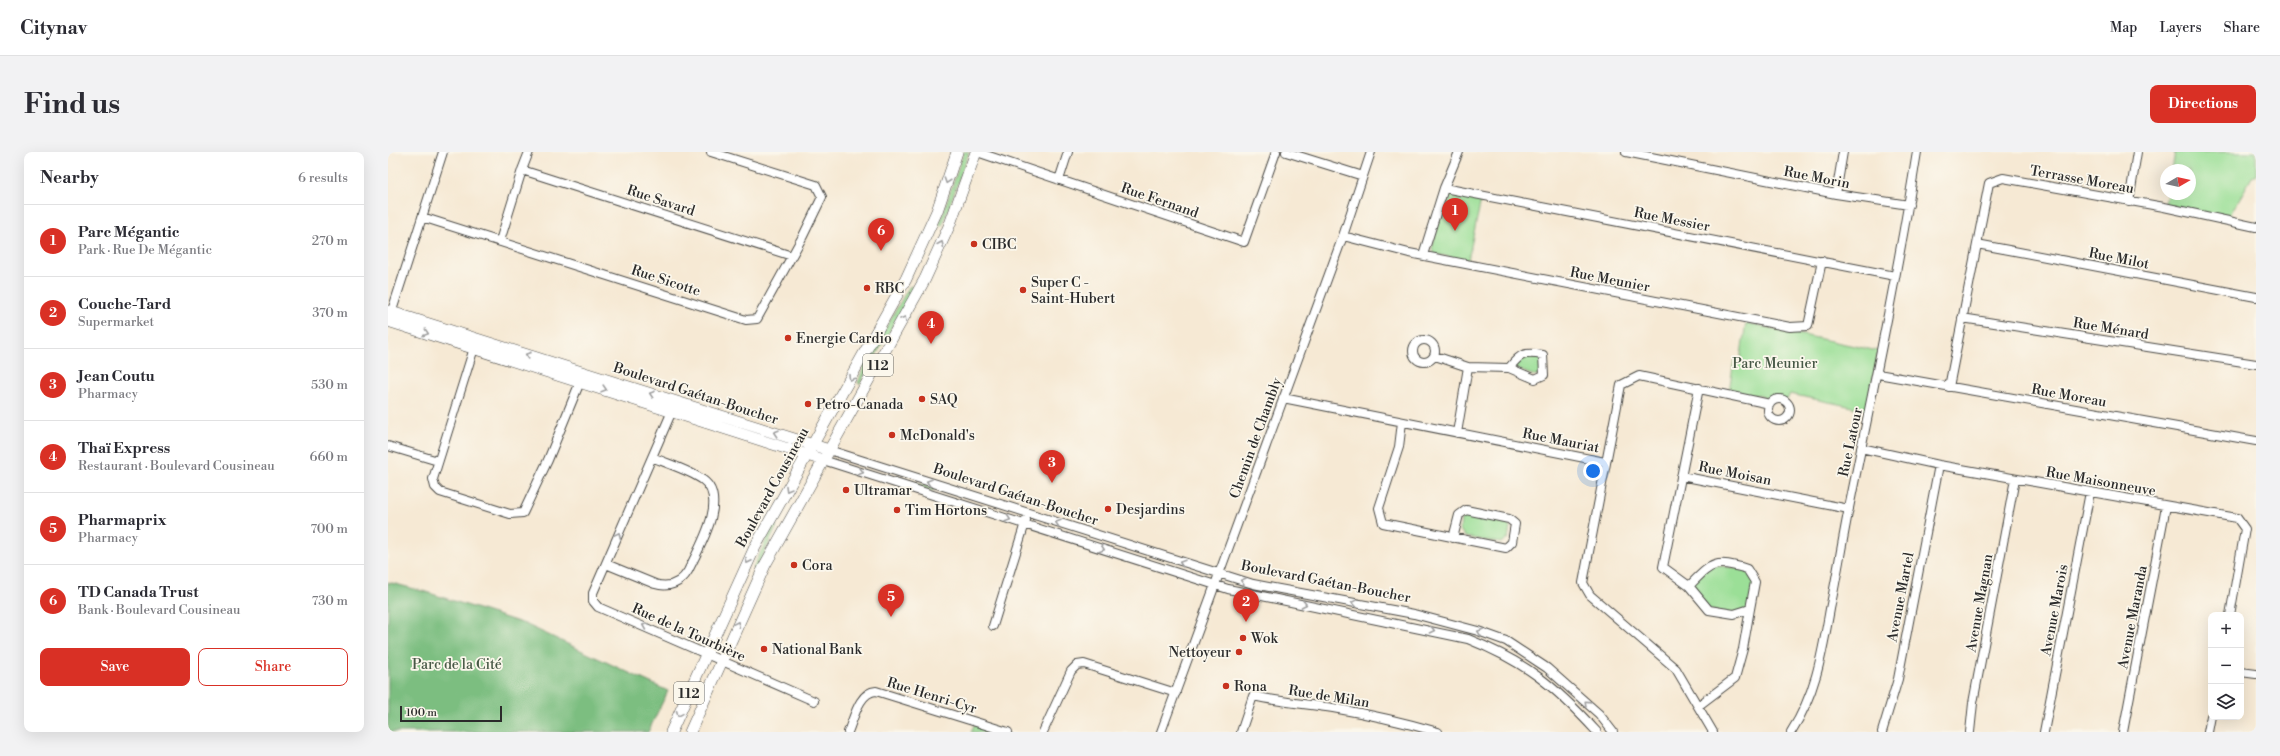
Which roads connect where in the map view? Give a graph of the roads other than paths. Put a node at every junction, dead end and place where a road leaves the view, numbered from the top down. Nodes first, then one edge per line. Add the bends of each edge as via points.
1 (443, 152) edge
2 (529, 152) edge
3 (711, 152) edge
4 (957, 152) edge
5 (977, 152) edge
6 (1068, 152) edge
7 (1276, 152) edge
8 (1286, 152) edge
9 (1371, 152) edge
10 (1459, 152) edge
11 (1626, 152) edge
12 (1843, 152) edge
13 (1917, 152) edge
14 (2137, 152) edge
15 (522, 170) junction
16 (1363, 176) junction
17 (1059, 180) junction
18 (1444, 188) junction
19 (1836, 194) junction
20 (2129, 202) junction
21 (1909, 205) junction
22 (422, 217) junction
23 (2256, 227) edge
24 (1343, 236) junction
25 (500, 241) junction
26 (1977, 244) junction
27 (792, 256) junction
28 (1423, 256) junction
29 (1822, 261) junction
30 (1895, 276) junction
31 (2256, 297) edge
32 (389, 318) edge
33 (1962, 318) junction
34 (474, 348) junction
35 (1435, 356) dead end
36 (2256, 364) edge
37 (1468, 367) junction
38 (1508, 368) dead end
39 (1878, 374) junction
40 (580, 382) junction
41 (1949, 387) junction
42 (1700, 388) junction
43 (1284, 398) junction
44 (1770, 404) dead end
45 (672, 411) junction
46 (1402, 422) junction
47 (1457, 433) junction
48 (2256, 441) edge
49 (388, 446) edge
50 (1861, 448) junction
51 (810, 450) junction
52 (829, 450) junction
53 (652, 457) junction
54 (823, 460) junction
55 (438, 461) junction
56 (1605, 462) junction
57 (1938, 465) junction
58 (1681, 476) junction
59 (2015, 479) junction
60 (2090, 492) junction
61 (965, 494) junction
62 (935, 496) junction
63 (2166, 506) junction
64 (1849, 509) junction
65 (1028, 514) junction
66 (1025, 524) junction
67 (1453, 538) junction
68 (606, 564) junction
69 (1219, 574) junction
70 (1215, 585) junction
71 (1689, 586) junction
72 (1750, 609) junction
73 (2231, 612) edge
74 (993, 626) dead end
75 (706, 653) junction
76 (722, 660) junction
77 (2244, 672) edge
78 (2256, 674) edge
79 (1176, 692) junction
80 (814, 701) dead end
81 (1698, 706) junction
82 (2210, 720) edge
83 (671, 732) edge
84 (690, 732) edge
85 (848, 732) edge
86 (1008, 732) edge
87 (1043, 732) edge
88 (1161, 732) edge
89 (1241, 732) edge
90 (1438, 732) edge
91 (1596, 732) edge
92 (1613, 732) edge
93 (1713, 732) edge
94 (1791, 732) edge
95 (1882, 732) edge
96 (1970, 732) edge
97 (2044, 732) edge
98 (2123, 732) edge
99 (2208, 732) edge

1 - 22 street
2 - 15 street
3 - 27 street, Rue Sicotte via 816,185 822,197
4 -> 51 main road, Boulevard Cousineau / 112 via 937,211 906,279
5 - 17 street, Rue Fernand
52 -> 5 main road, 112 via 925,279 950,224
6 - 17 street
7 - 17 street, Rue Fernand via 1244,242
8 - 16 street
9 - 16 street, Chemin de Chambly
10 - 18 street
11 - 19 street, Rue Morin
12 - 19 street
13 - 21 street, Rue Latour
14 - 20 street
15 - 25 street
15 - 27 street, Rue Savard
16 - 24 street, Chemin de Chambly
18 - 28 street
18 - 29 street, Rue Messier
19 - 21 street, Rue Morin
20 - 23 street, Terrasse Moreau
20 - 26 street, Terrasse Moreau via 2003,178 1989,183
21 - 30 street, Rue Latour
22 - 25 street, Rue Sicotte
22 - 32 street
24 - 28 street, Rue Meunier
24 - 43 street, Chemin de Chambly
25 - 27 street, Rue Sicotte via 746,320 757,319
26 - 31 street, Rue Milot
26 - 33 street, Terrasse Moreau
28 - 29 street, Rue Meunier via 1790,327 1808,326
29 - 30 street, Rue Messier
30 - 39 street, Rue Latour
32 -> 34 main road, Boulevard Gaétan-Boucher
51 -> 32 main road, Boulevard Gaétan-Boucher
33 - 36 street, Rue Ménard
33 - 41 street, Terrasse Moreau
34 - 40 main road, Boulevard Gaétan-Boucher
34 - 55 street
35 - 37 street
37 - 38 street
37 - 47 street
39 - 41 street, Rue Moreau
39 - 50 street, Rue Latour
40 -> 45 main road, Boulevard Gaétan-Boucher
40 - 55 street via 548,460 522,513 510,514 440,492 435,487 433,478
41 - 48 street, Rue Moreau
42 - 44 street, Rue Mauriat
42 - 56 street, Rue Mauriat via 1639,376 1621,385
42 - 58 street, Rue Moisan
43 - 46 street, Rue Mauriat
43 - 69 street, Chemin de Chambly
45 - 51 main road, Boulevard Gaétan-Boucher
45 - 53 street, Rue de la Tourbière
46 - 47 street, Rue Mauriat
46 - 67 street via 1399,447 1379,508 1383,524
47 - 56 street, Rue Mauriat
49 - 55 street
50 - 57 street, Rue Maisonneuve
50 - 64 street, Rue Latour
51 - 52 main road, Boulevard Gaétan-Boucher
51 - 54 main road, Boulevard Gaétan-Boucher
51 -> 75 main road, Boulevard Cousineau / 112 via 750,556
52 - 54 main road, 112
61 -> 52 street, Boulevard Gaétan-Boucher
68 -> 53 street, Rue de la Tourbière
53 - 68 street via 706,482 715,500 712,516 687,573 674,584 655,584
54 -> 62 street, Boulevard Gaétan-Boucher
76 -> 54 main road, 112 via 765,565
56 - 81 street via 1583,583 1590,595 1676,669
57 - 59 street, Rue Maisonneuve
57 - 95 street, Avenue Martel via 1898,679
58 - 64 street, Rue Moisan
58 - 71 street via 1662,567
59 - 60 street, Rue Maisonneuve
59 - 96 street, Avenue Magnan via 1973,703
60 - 63 street, Rue Maisonneuve
60 - 97 street, Avenue Marois
61 - 62 street via 940,492
61 - 65 street, Boulevard Gaétan-Boucher
62 -> 66 street, Boulevard Gaétan-Boucher
63 - 73 street, Rue Maisonneuve via 2237,518 2245,529
63 - 98 street, Avenue Maranda
64 - 94 street, Rue Latour via 1813,689 1803,713
65 - 66 street
69 -> 65 street, Boulevard Gaétan-Boucher
66 -> 70 street, Boulevard Gaétan-Boucher
66 - 74 street
67 - 67 street via 1506,548 1512,542 1515,524 1509,519 1466,510 1459,514
75 -> 68 street, Rue de la Tourbière via 595,604 592,596
69 - 70 street, Chemin de Chambly
92 -> 69 street, Boulevard Gaétan-Boucher via 1599,714 1572,688 1506,641 1441,620 1268,587
70 - 79 street, Chemin de Chambly
70 -> 91 street, Boulevard Gaétan-Boucher via 1468,639 1498,651 1538,675 1565,697
71 - 72 street via 1709,610 1734,614
71 - 72 street via 1709,566 1728,563 1747,569 1755,582
72 - 81 street via 1735,678
75 - 76 street, Rue de la Tourbière
75 -> 83 main road, Boulevard Cousineau / 112
76 - 80 street, Rue de la Tourbière
76 - 84 main road, 112
77 - 78 street
79 - 87 street via 1084,664 1077,665 1071,671
79 - 88 street, Chemin de Chambly
81 - 93 street
82 - 99 street
85 - 86 street, Rue Henri-Cyr via 863,696 876,691
89 - 90 street, Rue de Milan via 1253,696 1332,708 1403,722

